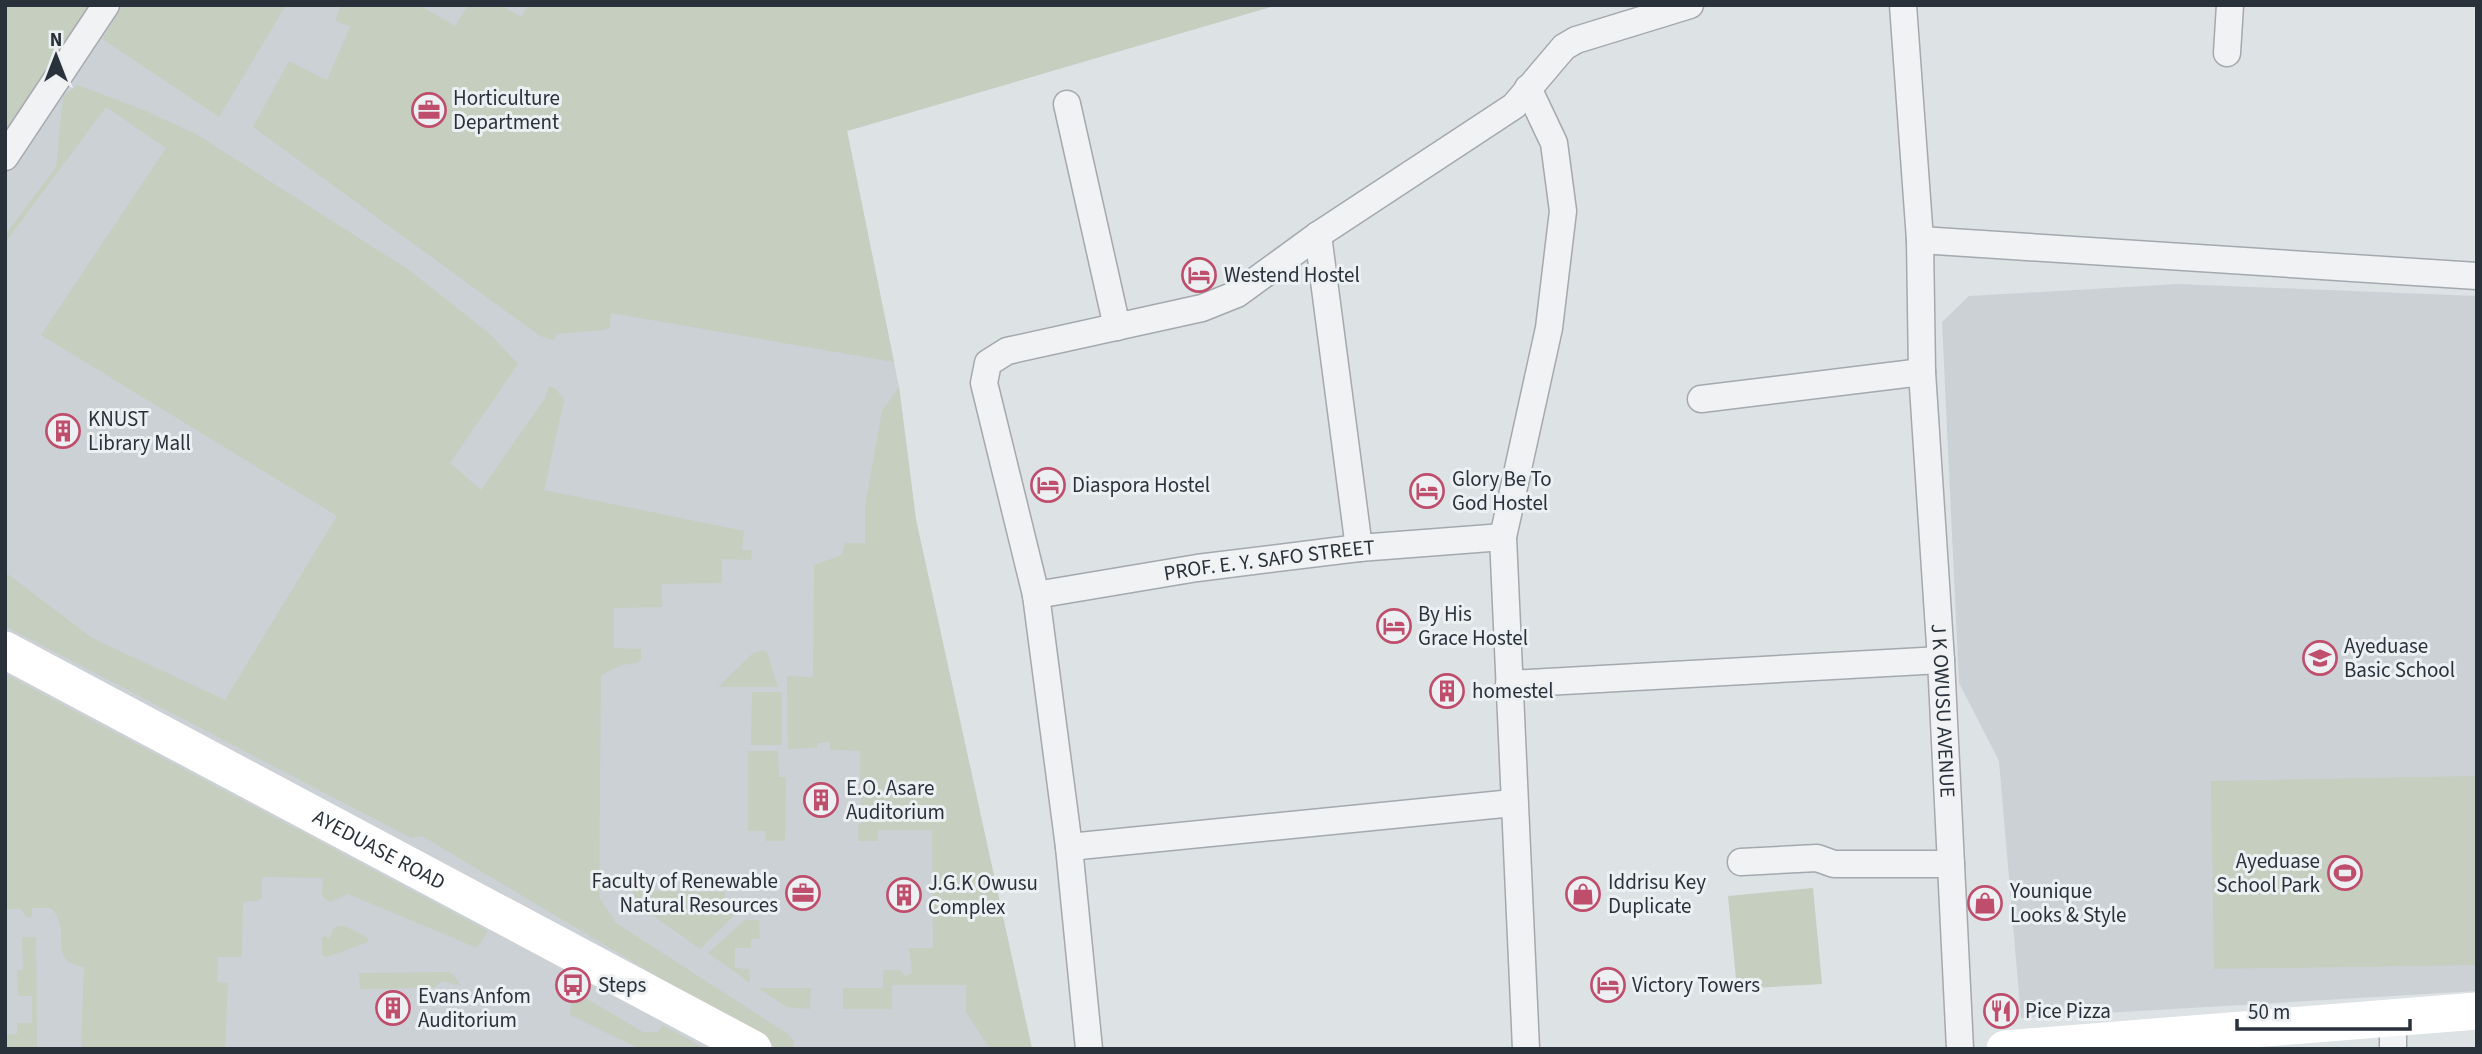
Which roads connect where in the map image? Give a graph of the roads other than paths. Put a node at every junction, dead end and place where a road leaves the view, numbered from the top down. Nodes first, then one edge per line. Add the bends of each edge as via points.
1 (106, 5) edge
2 (1690, 5) edge
3 (1903, 5) edge
4 (2230, 5) edge
5 (2227, 53) dead end
6 (1528, 88) junction
7 (1067, 104) dead end
8 (5, 156) edge
9 (1318, 235) junction
10 (1920, 240) junction
11 (2477, 276) edge
12 (1117, 327) junction
13 (1922, 372) junction
14 (1701, 399) dead end
15 (1503, 537) junction
16 (1359, 548) junction
17 (1036, 595) junction
18 (5, 650) edge
19 (1941, 660) junction
20 (1509, 684) junction
21 (1513, 803) junction
22 (1069, 847) junction
23 (1741, 862) dead end
24 (1951, 863) junction
25 (2477, 1011) edge
26 (2393, 1033) edge
27 (753, 1049) edge
28 (1089, 1049) edge
29 (1526, 1049) edge
30 (1960, 1049) edge
31 (2005, 1049) edge

1 - 8 street
2 - 6 street via 1576,40 1564,47
3 - 10 street, J K OWUSU AVENUE
4 - 5 street
6 - 9 street via 1514,106
6 - 15 street via 1554,143 1563,211 1549,328
7 - 12 street
9 - 12 street via 1237,294
9 - 16 street
10 - 11 street
10 - 13 street, J K OWUSU AVENUE
12 - 17 street via 1007,351 988,363 984,383
13 - 14 street
13 - 19 street, J K OWUSU AVENUE
15 - 16 street, PROF. E. Y. SAFO STREET
15 - 20 street
16 - 17 street, PROF. E. Y. SAFO STREET via 1197,568
17 - 22 street
18 - 27 street, AYEDUASE ROAD
19 - 20 street
19 - 24 street, J K OWUSU AVENUE
20 - 21 street
21 - 22 street
21 - 29 street
22 - 28 street
23 - 24 street via 1817,858 1834,864
24 - 30 street, J K OWUSU AVENUE
25 - 26 street
26 - 31 street

